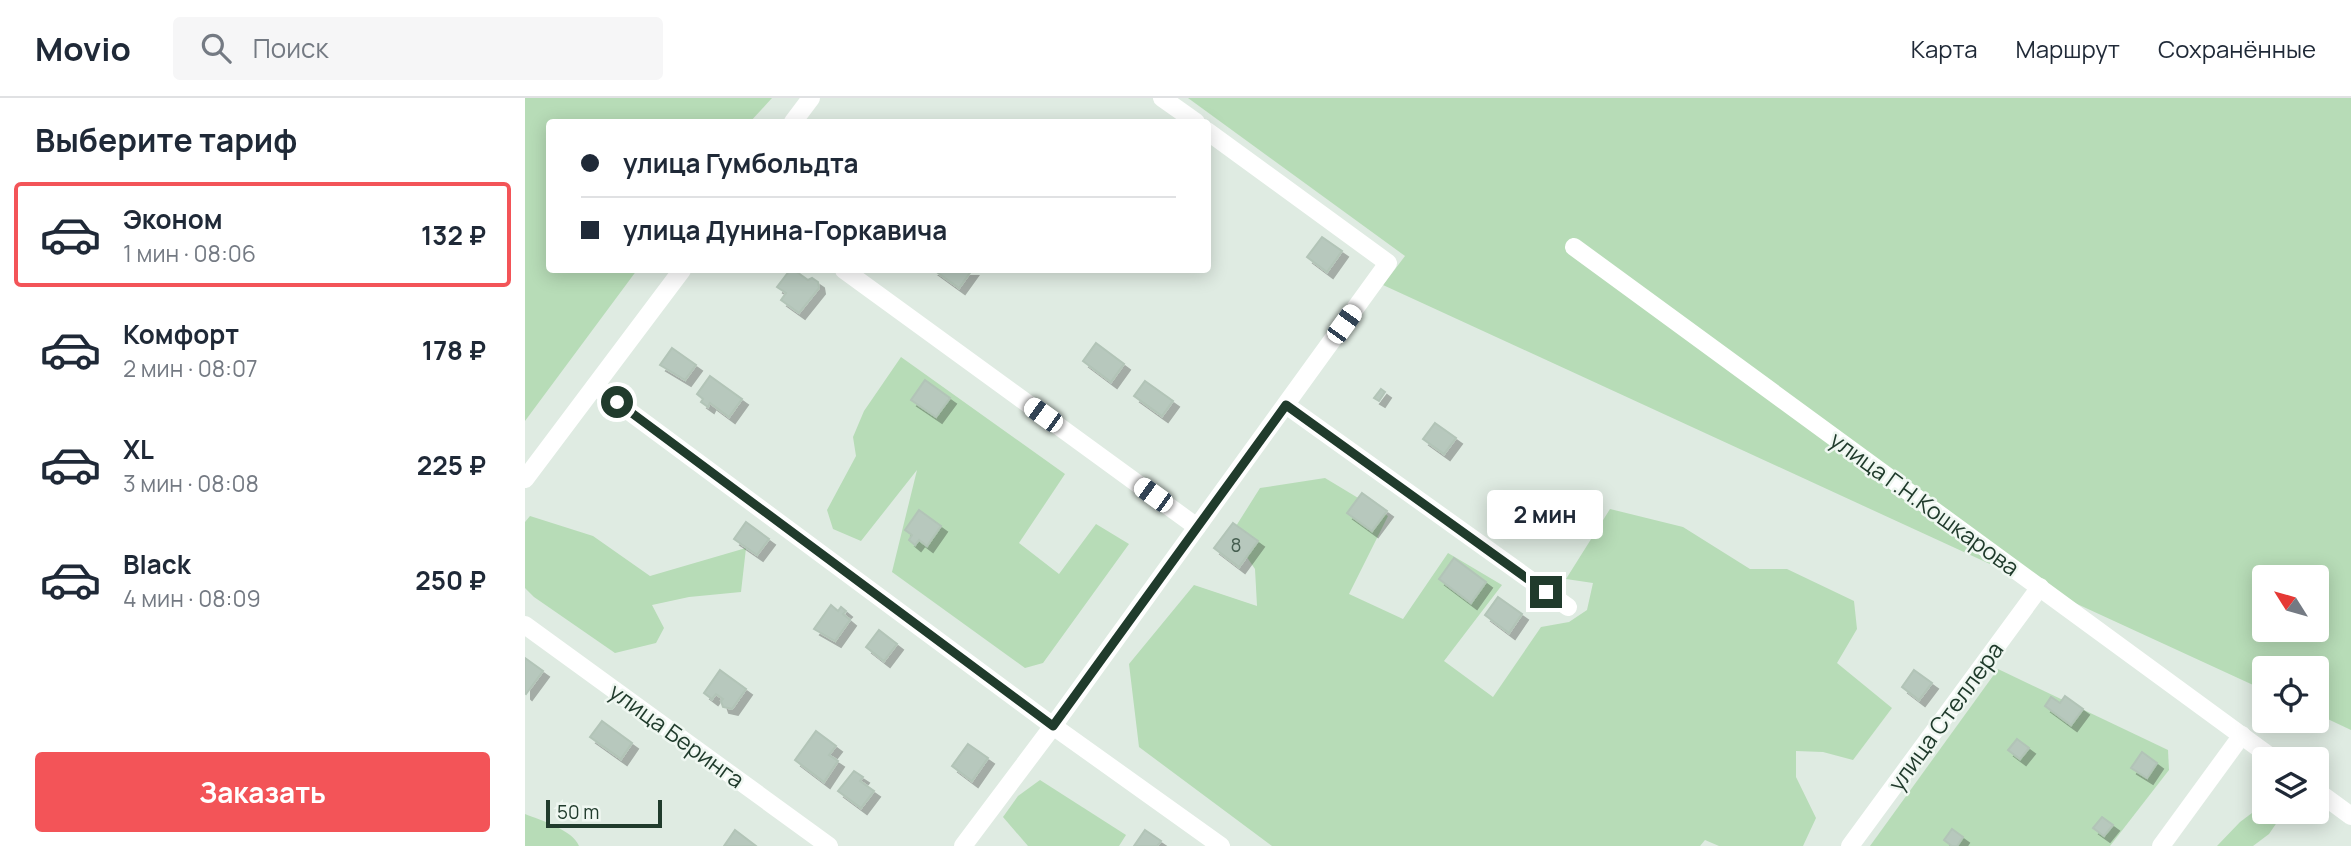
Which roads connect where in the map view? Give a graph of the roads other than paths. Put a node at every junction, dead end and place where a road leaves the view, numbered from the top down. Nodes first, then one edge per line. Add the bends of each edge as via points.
1 (811, 98) edge
2 (1162, 98) edge
3 (795, 119) edge
4 (1192, 119) edge
5 (1211, 134) edge
6 (1574, 247) dead end
7 (680, 273) edge
8 (848, 273) edge
9 (595, 386) junction
10 (1286, 405) junction
11 (525, 479) edge
12 (1198, 527) junction
13 (2040, 587) junction
14 (1568, 607) dead end
15 (525, 625) edge
16 (1053, 726) junction
17 (2242, 736) junction
18 (2257, 747) edge
19 (2329, 799) edge
20 (2351, 816) edge
21 (829, 846) edge
22 (963, 846) edge
23 (1221, 846) edge
24 (1850, 846) edge
25 (2161, 846) edge

1 - 3 street
2 - 4 street
5 - 10 street via 1388,264
6 - 13 street, улица Г.Н.Кошкарова
7 - 9 street
8 - 12 street
9 - 11 street
9 - 16 street
10 - 12 street
10 - 14 street
12 - 16 street
13 - 17 street, улица Г.Н.Кошкарова
13 - 24 street, улица Стеллера
15 - 21 street, улица Беринга
16 - 22 street
16 - 23 street
17 - 18 street, улица Г.Н.Кошкарова
17 - 25 street
19 - 20 street

